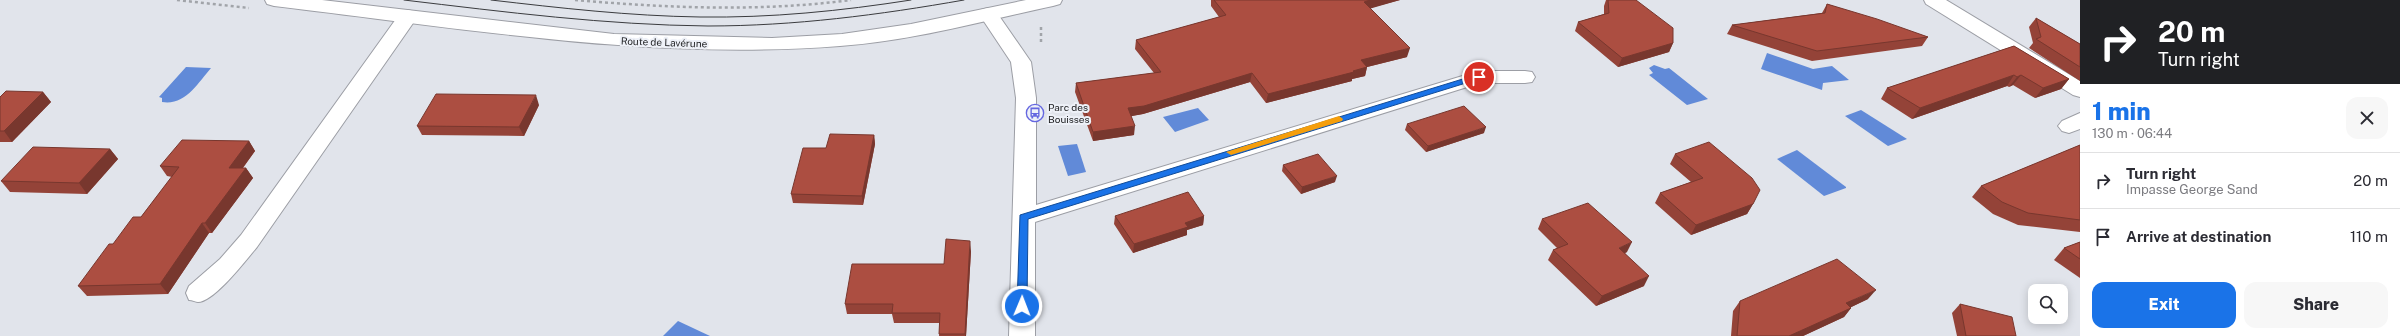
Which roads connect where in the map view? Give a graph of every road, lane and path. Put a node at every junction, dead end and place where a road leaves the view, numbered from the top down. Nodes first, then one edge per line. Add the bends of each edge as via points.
1 (274, 0) edge
2 (575, 0) edge
3 (851, 0) edge
4 (1933, 0) edge
5 (1047, 1) edge
6 (988, 14) junction
7 (408, 16) junction
8 (1525, 77) dead end
9 (2080, 90) edge
10 (1023, 217) junction
11 (198, 293) dead end
12 (1022, 336) edge

1 - 7 street, Route de Lavérune
2 - 3 path via 652,7 716,9
4 - 9 street
5 - 6 street, Route de Lavérune
6 - 7 street, Route de Lavérune via 911,30 842,40 772,44 614,40
6 - 10 street via 1021,62 1024,73 1026,98
7 - 11 street via 249,240 228,266
8 - 10 street via 1479,77
10 - 12 street

